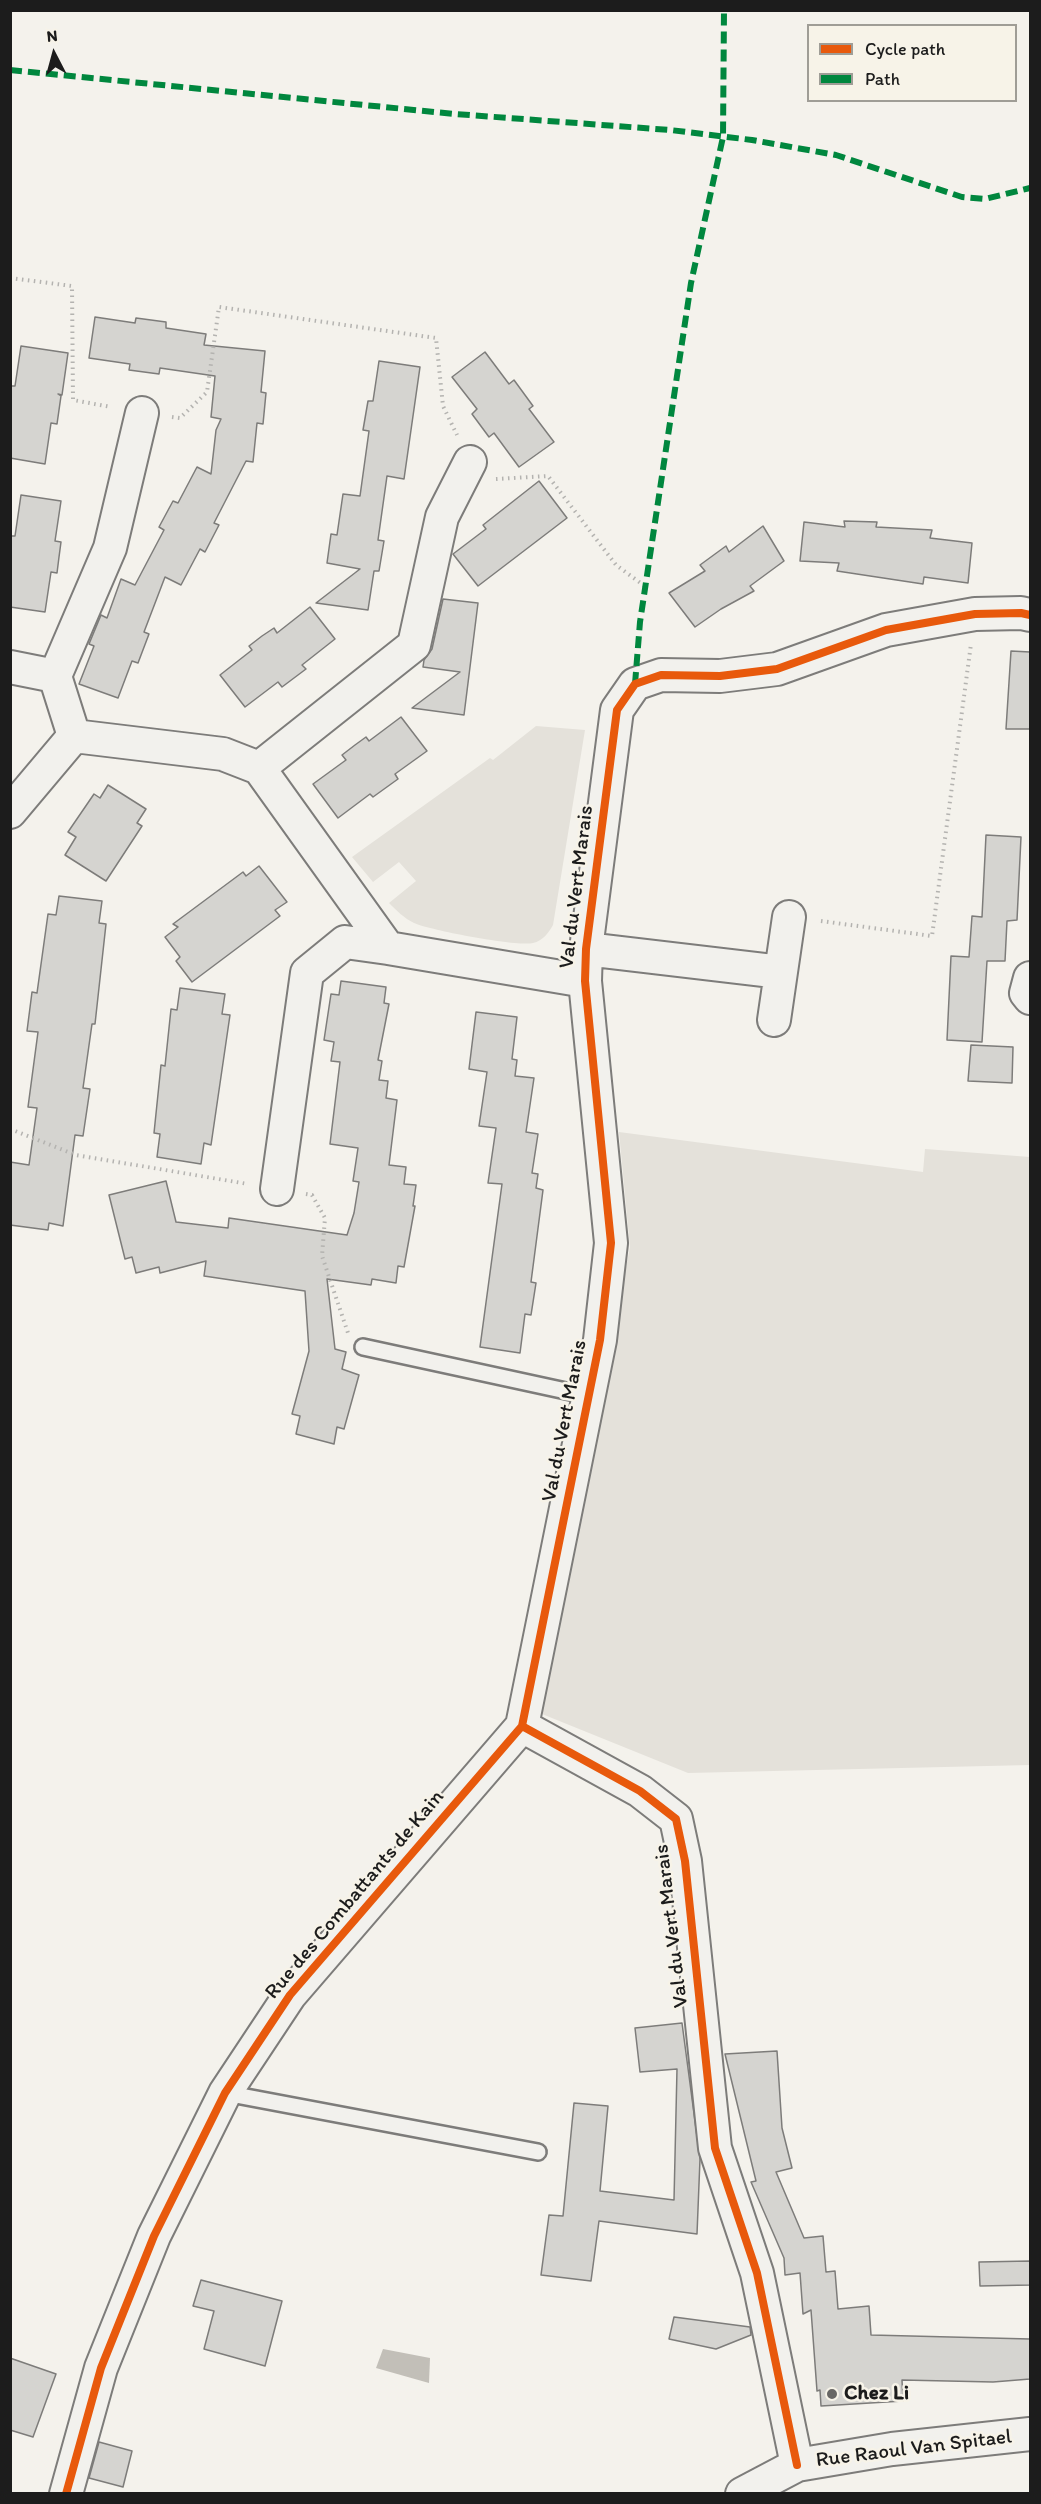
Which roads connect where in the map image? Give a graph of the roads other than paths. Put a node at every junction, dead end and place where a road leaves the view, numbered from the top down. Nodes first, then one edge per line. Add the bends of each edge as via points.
1 (142, 413) road end
2 (470, 462) road end
3 (1026, 614) edge
4 (10, 667) edge
5 (55, 676) junction
6 (74, 736) junction
7 (259, 768) junction
8 (10, 812) edge
9 (789, 917) road end
10 (388, 948) junction
11 (586, 949) junction
12 (781, 972) junction
13 (1030, 978) edge
14 (585, 981) junction
15 (1030, 998) edge
16 (774, 1020) dead end
17 (277, 1189) road end
18 (363, 1347) road end
19 (589, 1396) junction
20 (522, 1726) junction
21 (225, 2093) junction
22 (538, 2152) dead end
23 (1030, 2434) edge
24 (797, 2465) junction
25 (66, 2493) edge
26 (742, 2493) edge

1 - 5 street via 110,548
2 - 7 street via 442,517 414,645
3 - 11 street, Val du Vert Marais via 975,614 886,630 777,669 720,676 661,675 635,684 617,710
4 - 5 street
5 - 6 street
6 - 7 street via 223,754
6 - 8 street
7 - 10 street
9 - 12 street
10 - 14 street
10 - 17 street via 345,942 307,973
11 - 12 street, Val du Vert Marais
11 - 14 street, Val du Vert Marais
12 - 16 street
13 - 15 street via 1026,993
14 - 19 street, Val du Vert Marais via 611,1244
18 - 19 lane
19 - 20 street, Val du Vert Marais
20 - 21 street, Rue des Combattants de Kain via 290,1995
20 - 24 street, Val du Vert Marais via 640,1791 676,1819 685,1861 715,2148 757,2273
21 - 22 lane
21 - 25 street, Rue des Combattants de Kain via 154,2236 105,2357
23 - 24 street, Rue Raoul Van Spitael via 892,2449
24 - 26 street, Rue Raoul Van Spitael

